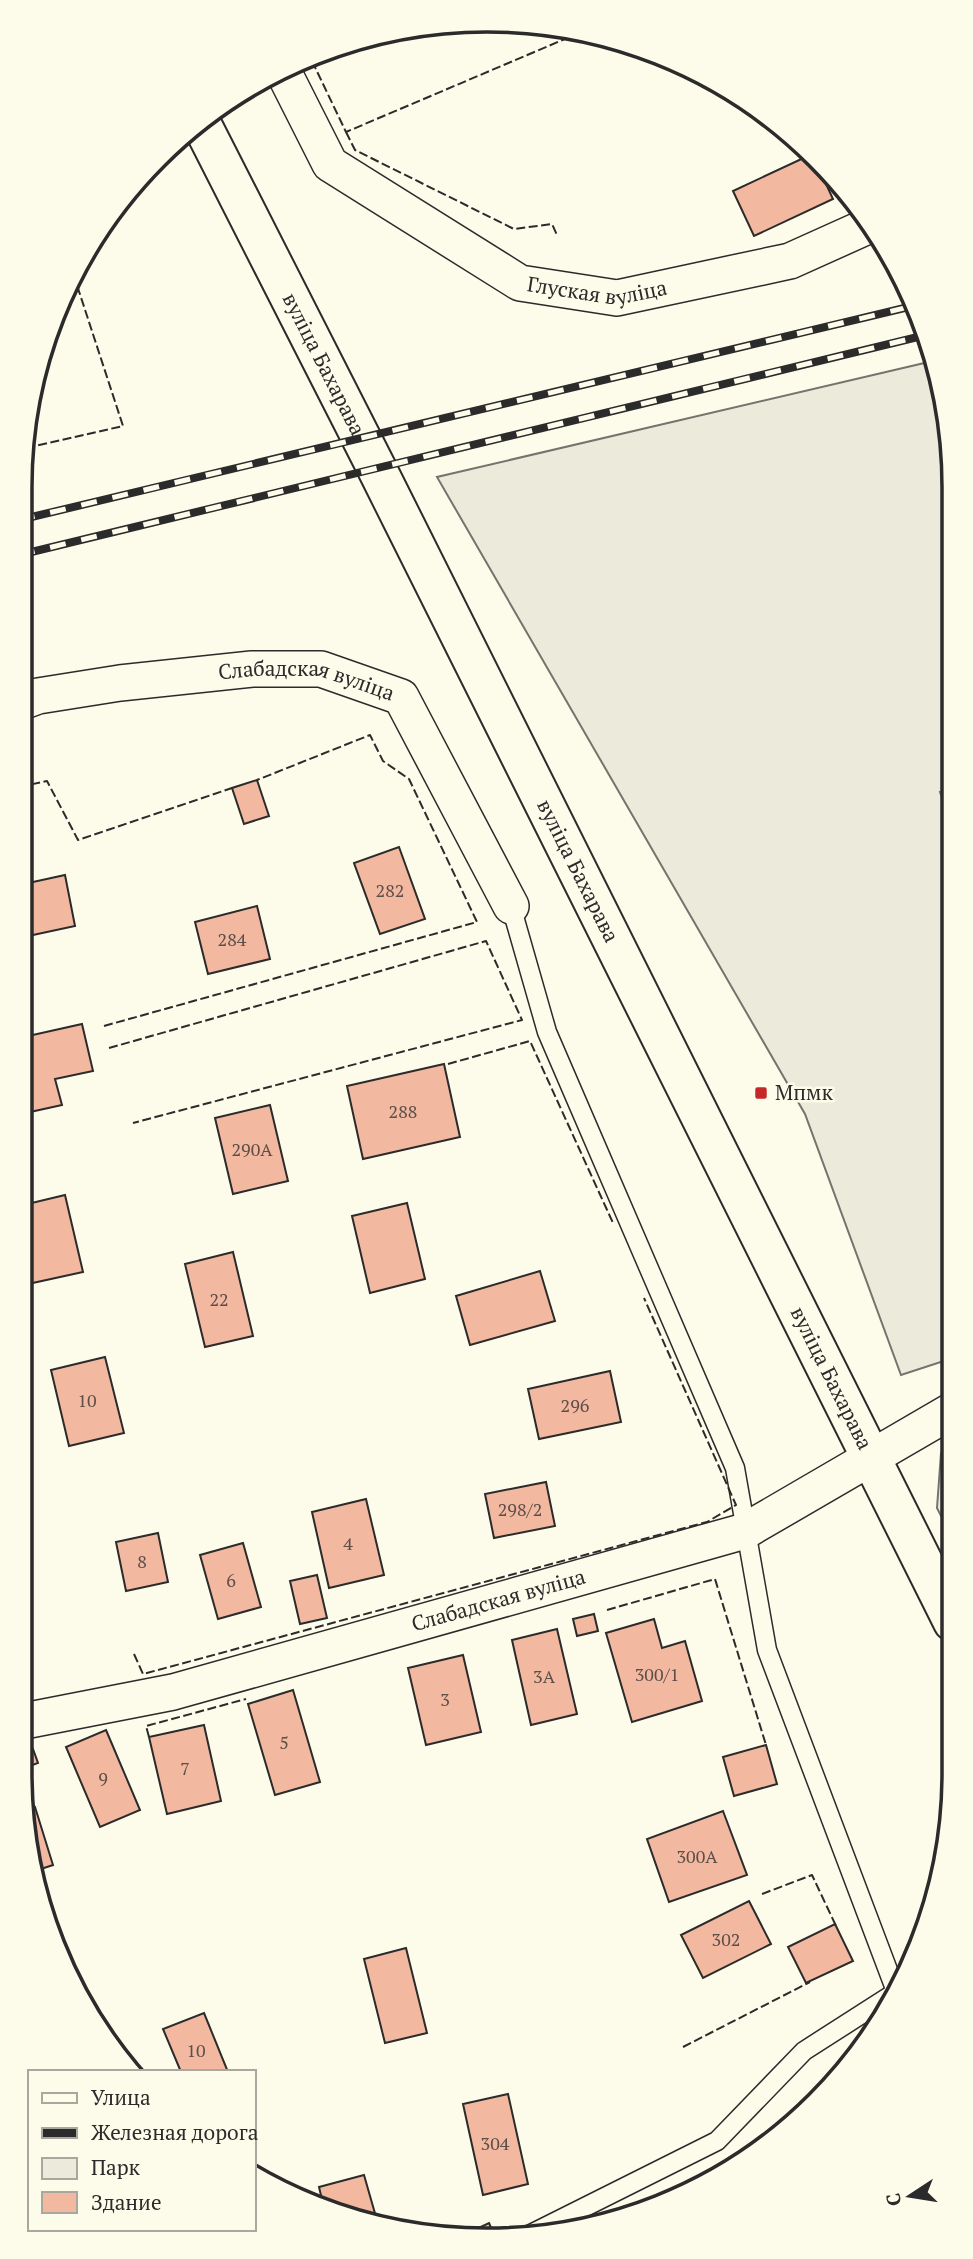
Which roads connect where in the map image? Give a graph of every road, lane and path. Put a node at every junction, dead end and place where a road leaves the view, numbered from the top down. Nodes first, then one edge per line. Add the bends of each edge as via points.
1 (286, 77) edge
2 (205, 130) edge
3 (861, 229) edge
4 (32, 698) edge
5 (512, 906) joint
6 (942, 1416) edge
7 (871, 1457) junction
8 (745, 1531) junction
9 (942, 1600) edge
10 (32, 1720) edge
11 (891, 1981) edge
12 (878, 2004) edge
13 (554, 2223) edge

1 - 3 street, Глуская вуліца via 330,164 520,284 617,298 790,261
2 - 7 main road, вуліца Бахарава
4 - 5 street, Слабадская вуліца via 252,669 321,669 401,697
5 - 8 lane via 547,1032 735,1468
6 - 7 street, Слабадская вуліца
7 - 8 street, Слабадская вуліца
7 - 9 main road, вуліца Бахарава
8 - 10 street, Слабадская вуліца via 173,1692
8 - 11 lane via 767,1650
12 - 13 lane via 804,2051 717,2141

